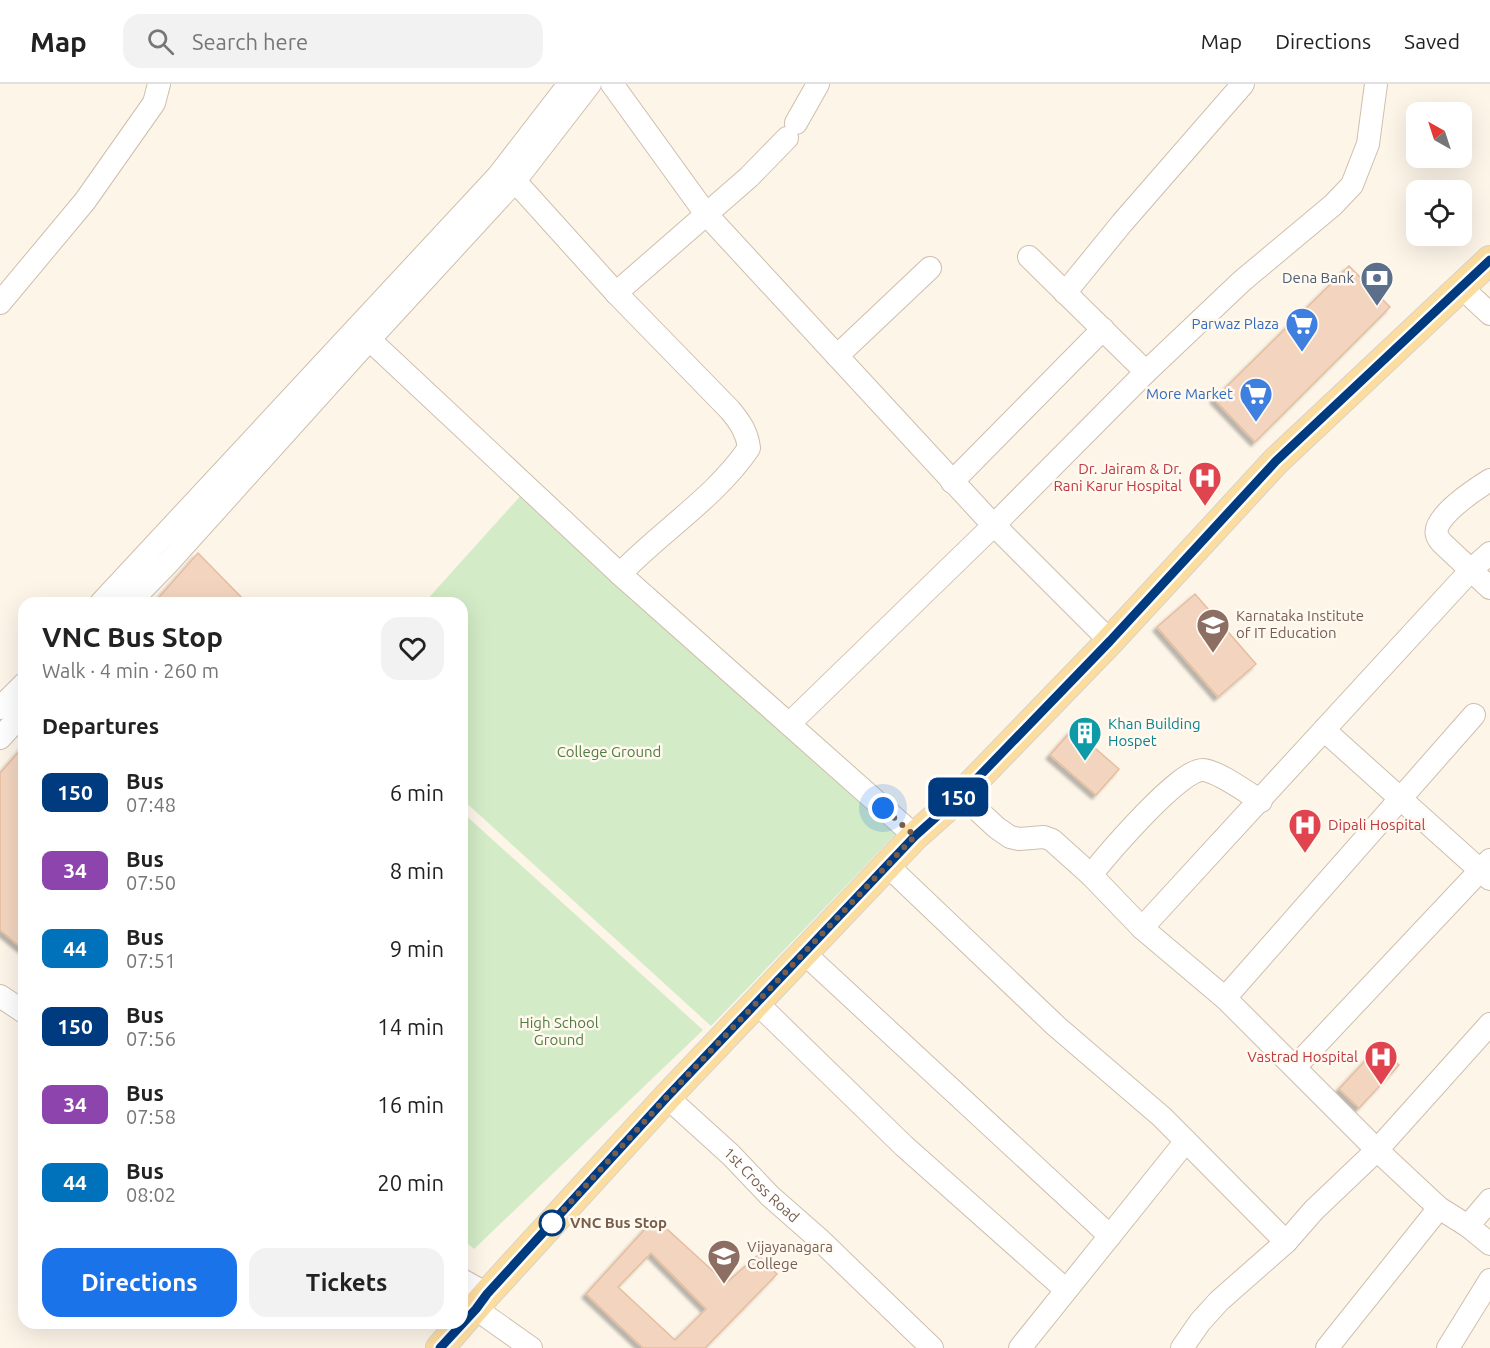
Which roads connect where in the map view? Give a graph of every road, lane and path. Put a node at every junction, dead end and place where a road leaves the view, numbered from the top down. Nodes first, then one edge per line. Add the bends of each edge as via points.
1 (159, 84) edge
2 (569, 84) edge
3 (590, 84) edge
4 (612, 84) edge
5 (818, 84) edge
6 (1243, 84) edge
7 (1376, 84) edge
8 (514, 181) junction
9 (706, 214) junction
10 (1029, 257) dead end
11 (1490, 260) edge
12 (930, 268) dead end
13 (1462, 288) junction
14 (1065, 292) junction
15 (616, 293) junction
16 (0, 303) edge
17 (1490, 314) edge
18 (1103, 329) junction
19 (363, 334) junction
20 (837, 356) junction
21 (1146, 372) junction
22 (1490, 480) edge
23 (952, 482) junction
24 (994, 525) junction
25 (1490, 553) edge
26 (1471, 570) junction
27 (621, 574) junction
28 (1490, 588) edge
29 (107, 597) edge
30 (135, 597) edge
31 (1110, 641) junction
32 (18, 690) edge
33 (0, 708) edge
34 (1474, 715) dead end
35 (18, 718) edge
36 (789, 724) junction
37 (1323, 730) junction
38 (0, 738) edge
39 (961, 795) junction
40 (1399, 799) junction
41 (1261, 801) junction
42 (915, 836) junction
43 (888, 866) junction
44 (1487, 870) edge
45 (1091, 875) junction
46 (1142, 928) junction
47 (804, 953) junction
48 (0, 996) edge
49 (1225, 998) junction
50 (757, 1003) junction
51 (18, 1008) edge
52 (1490, 1024) edge
53 (1295, 1067) junction
54 (667, 1097) junction
55 (1186, 1141) junction
56 (1377, 1150) junction
57 (1490, 1200) edge
58 (1439, 1208) junction
59 (1468, 1226) junction
60 (1110, 1236) junction
61 (1286, 1242) junction
62 (1490, 1244) edge
63 (1490, 1280) edge
64 (468, 1287) edge
65 (1066, 1290) junction
66 (481, 1302) junction
67 (468, 1317) edge
68 (457, 1329) edge
69 (440, 1348) edge
70 (531, 1348) edge
71 (932, 1348) edge
72 (1020, 1348) edge
73 (1182, 1348) edge
74 (1327, 1348) edge
75 (1448, 1348) edge

1 - 16 street via 154,103 85,201
2 - 19 street via 498,176
3 - 8 street
4 - 9 street
5 - 9 street via 792,130 749,177
6 - 14 street
7 - 21 street via 1368,144 1352,185
8 - 15 street
8 - 19 street
9 - 15 street
9 - 20 street
10 - 14 street
11 - 13 main road
12 - 20 street
13 - 17 street
13 - 31 main road via 1276,461
14 - 18 street
15 - 27 street via 740,422 749,448 730,473
18 - 21 street
18 - 23 street
19 - 27 street
19 - 29 street
19 - 30 street
20 - 23 street
21 - 24 street
22 - 26 street via 1465,496 1436,529 1442,543
23 - 24 street
24 - 31 street
24 - 36 street
25 - 26 street
26 - 28 street
26 - 37 street
27 - 36 street
31 - 39 main road
32 - 33 street
34 - 40 street
35 - 38 street
36 - 42 street
37 - 40 street
37 - 41 street
39 - 42 main road
39 - 45 street via 1002,832 1019,839 1037,836 1052,840
40 - 44 street
40 - 49 street
41 - 45 street via 1217,775 1195,770 1117,842
41 - 46 street
42 - 43 main road
43 - 47 main road
43 - 55 street via 1056,1026
44 - 53 street
45 - 46 street
46 - 49 street
47 - 50 main road
47 - 60 street
48 - 51 street
49 - 53 street
50 - 54 main road
50 - 65 street via 904,1146
52 - 56 street
53 - 56 street
54 - 66 main road
54 - 71 street, 1st Cross Road
55 - 60 street
55 - 61 street
56 - 58 street
56 - 61 street
57 - 59 street
58 - 59 street
58 - 74 street
59 - 62 street
60 - 65 street
61 - 73 street via 1219,1301
63 - 75 street
64 - 66 street
65 - 72 street
66 - 67 main road
66 - 70 street
68 - 69 main road

